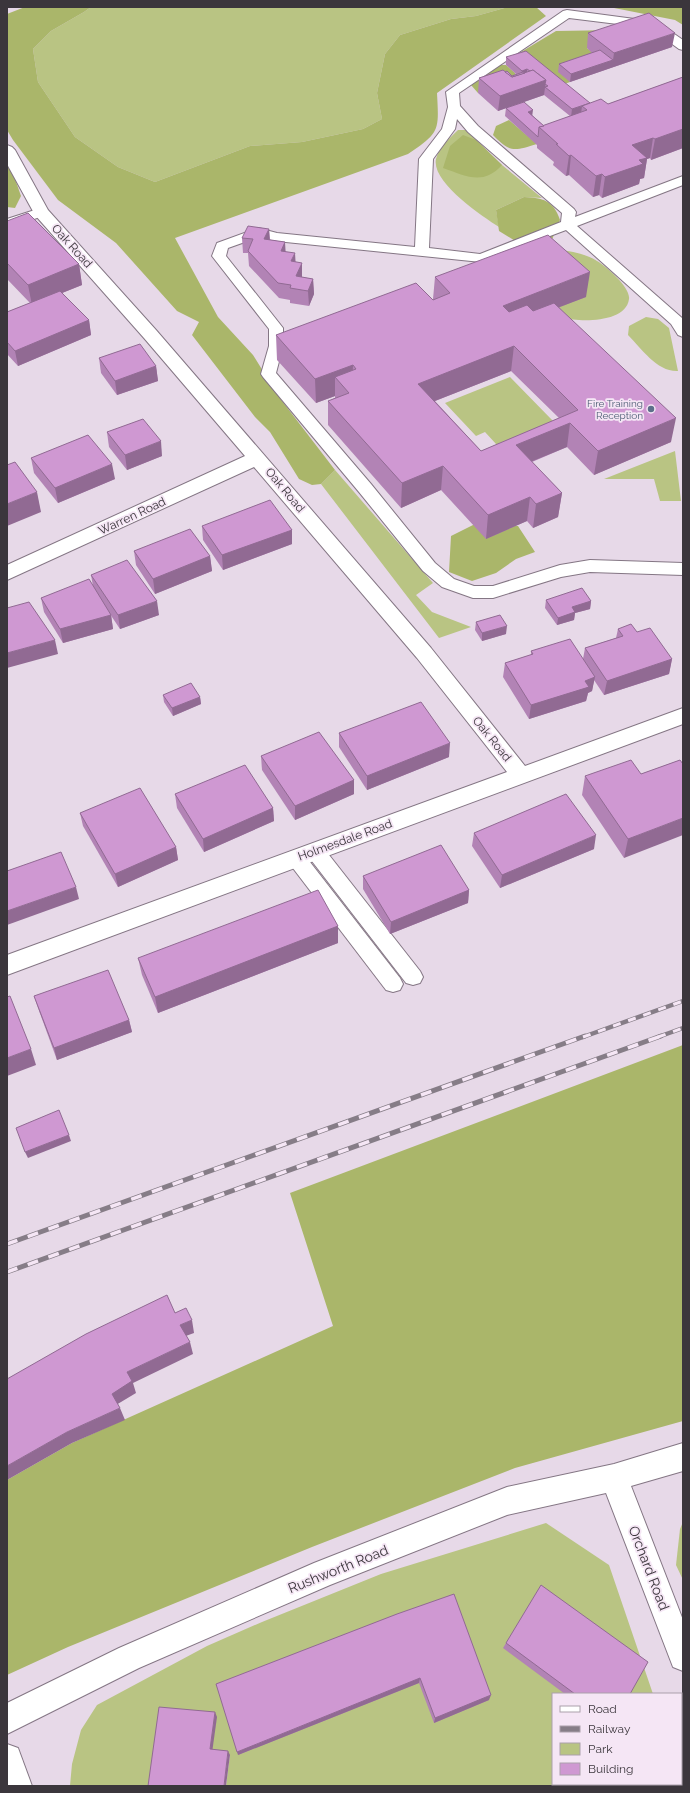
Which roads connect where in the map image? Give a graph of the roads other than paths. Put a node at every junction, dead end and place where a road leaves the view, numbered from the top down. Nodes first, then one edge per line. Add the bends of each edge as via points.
1 (568, 10) edge
2 (683, 46) edge
3 (454, 107) junction
4 (7, 150) edge
5 (683, 180) edge
6 (41, 212) junction
7 (7, 224) edge
8 (568, 225) junction
9 (422, 252) junction
10 (683, 332) edge
11 (257, 458) junction
12 (683, 569) edge
13 (7, 573) edge
14 (683, 716) edge
15 (521, 775) junction
16 (306, 854) junction
17 (7, 965) edge
18 (413, 977) dead end
19 (393, 984) dead end
20 (683, 1456) edge
21 (614, 1478) junction
22 (683, 1657) edge
23 (7, 1719) edge
24 (7, 1759) edge
25 (17, 1786) edge

1 - 2 lane via 653,25
1 - 3 lane via 452,92
3 - 8 lane via 473,129 569,212
3 - 9 lane via 448,129 426,159
4 - 6 street, Oak Road
5 - 8 lane
6 - 7 lane
6 - 11 street, Oak Road
8 - 9 lane via 481,258
8 - 10 lane via 677,321
9 - 12 lane via 276,237 258,232 222,246 219,256 276,328 276,346 268,374 429,567 448,583 473,592 493,592 560,571 590,566
11 - 13 street, Warren Road
11 - 15 street, Oak Road via 424,654
14 - 15 street, Holmesdale Road
15 - 16 street, Holmesdale Road
16 - 17 street, Holmesdale Road
16 - 18 lane
16 - 19 lane
20 - 21 street, Rushworth Road
21 - 22 street, Orchard Road
21 - 23 street, Rushworth Road via 507,1501 353,1562 129,1658
24 - 25 street

